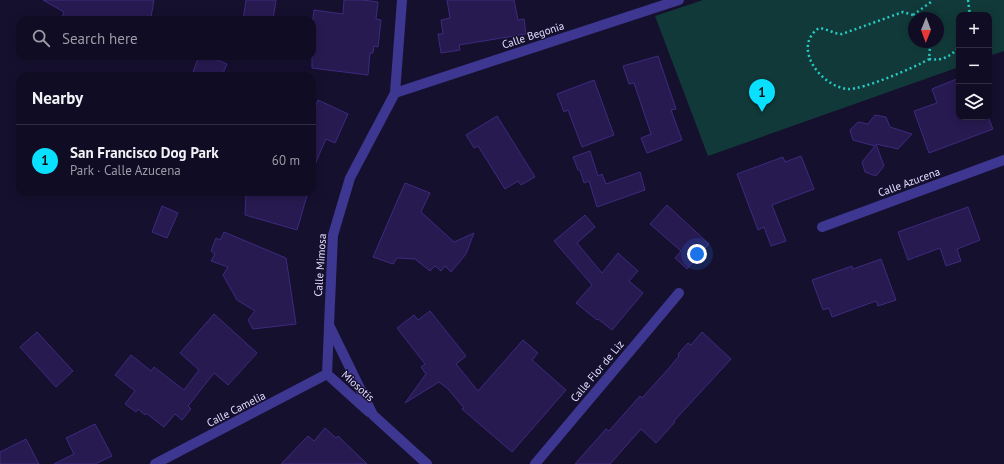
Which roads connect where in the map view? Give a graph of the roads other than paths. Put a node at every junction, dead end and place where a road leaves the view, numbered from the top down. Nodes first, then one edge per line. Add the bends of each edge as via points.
1 (402, 0) edge
2 (679, 0) edge
3 (395, 93) junction
4 (1004, 160) edge
5 (822, 227) dead end
6 (679, 293) dead end
7 (329, 325) junction
8 (327, 374) junction
9 (373, 415) junction
10 (155, 464) edge
11 (427, 464) edge
12 (535, 464) edge

1 - 3 street, Calle Mimosa
2 - 3 street, Calle Begonia
3 - 7 street, Calle Mimosa via 350,178 333,235
4 - 5 street, Calle Azucena
6 - 12 street, Calle Flor de Liz
7 - 8 street
7 - 9 street, Calle Mimosa
8 - 9 street, Miosotis
8 - 10 street, Calle Camelia
9 - 11 street, Calle Mimosa

